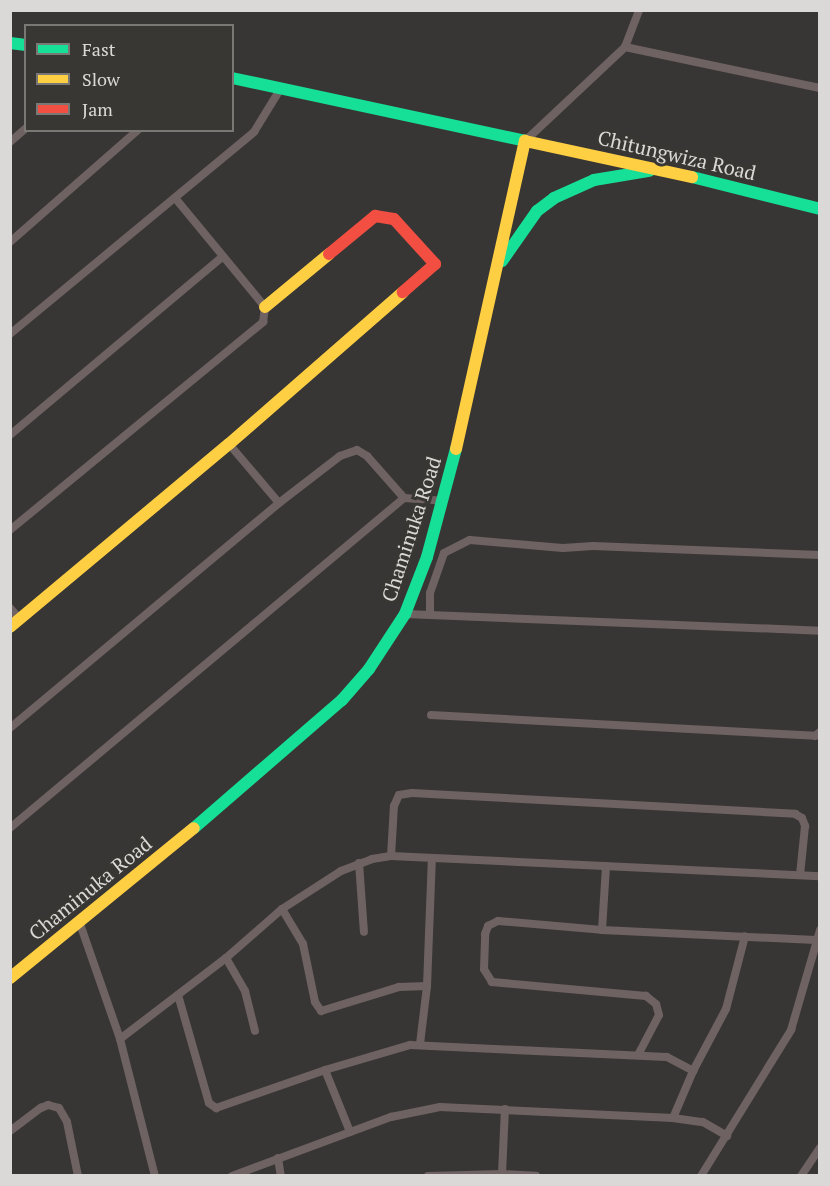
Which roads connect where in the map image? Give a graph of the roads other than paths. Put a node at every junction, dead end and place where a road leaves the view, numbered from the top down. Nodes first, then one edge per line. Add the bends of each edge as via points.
1 (639, 10) edge
2 (625, 47) junction
3 (234, 78) edge
4 (281, 88) junction
5 (819, 88) edge
6 (24, 130) edge
7 (136, 132) edge
8 (525, 141) junction
9 (10, 142) edge
10 (659, 170) junction
11 (175, 198) junction
12 (819, 209) edge
13 (10, 242) edge
14 (222, 257) junction
15 (497, 268) junction
16 (265, 307) junction
17 (10, 334) edge
18 (10, 435) edge
19 (229, 444) junction
20 (404, 498) junction
21 (443, 501) junction
22 (279, 503) junction
23 (10, 530) edge
24 (819, 555) edge
25 (10, 608) edge
26 (405, 614) junction
27 (430, 614) junction
28 (15, 623) edge
29 (819, 631) edge
30 (430, 716) dead end
31 (10, 728) edge
32 (819, 732) edge
33 (10, 828) edge
34 (391, 856) junction
35 (432, 858) junction
36 (359, 863) junction
37 (606, 866) junction
38 (800, 875) junction
39 (819, 876) edge
40 (282, 909) junction
41 (79, 921) junction
42 (602, 930) junction
43 (819, 930) edge
44 (364, 932) dead end
45 (745, 936) junction
46 (816, 940) junction
47 (226, 958) junction
48 (10, 978) edge
49 (427, 986) junction
50 (178, 995) junction
51 (255, 1031) dead end
52 (120, 1039) junction
53 (420, 1044) junction
54 (638, 1055) junction
55 (325, 1070) junction
56 (693, 1071) junction
57 (505, 1109) junction
58 (673, 1119) junction
59 (10, 1131) edge
60 (350, 1132) junction
61 (727, 1136) junction
62 (819, 1148) edge
63 (278, 1158) junction
64 (502, 1174) edge
65 (78, 1176) edge
66 (154, 1176) edge
67 (232, 1176) edge
68 (281, 1176) edge
69 (428, 1176) edge
70 (536, 1176) edge
71 (701, 1176) edge
72 (801, 1176) edge

1 - 2 street
2 - 5 street
2 - 8 street
3 - 4 main road, Chitungwiza Road
4 - 8 main road, Chitungwiza Road
4 - 11 street via 254,132
6 - 9 street
7 - 13 street
8 - 10 main road, Chitungwiza Road
8 - 15 main road, Chaminuka Road
10 - 12 main road, Chitungwiza Road
10 - 15 main road via 594,180 554,198 537,212
11 - 14 street
11 - 17 street
14 - 16 street
14 - 18 street
15 - 21 main road, Chaminuka Road
16 - 19 main road via 375,216 394,219 435,264
16 - 23 street via 263,322
19 - 22 street
19 - 28 main road
20 - 21 street
20 - 22 street via 368,456 357,450 340,456
20 - 33 street
21 - 26 main road, Chaminuka Road
22 - 31 street
24 - 27 street via 563,548 470,540 444,553 430,594
25 - 28 street
26 - 27 street
26 - 41 main road, Chaminuka Road via 369,669 342,700 210,815
27 - 29 street
30 - 32 street via 816,736
34 - 35 street
34 - 36 street
34 - 38 street via 394,806 399,795 412,793 795,814 805,826
35 - 37 street
35 - 49 street
36 - 40 street
36 - 44 street
37 - 38 street
37 - 42 street
38 - 39 street
40 - 47 street
40 - 49 street via 303,944 315,1002 321,1011 399,987
41 - 48 main road, Chaminuka Road
41 - 52 street
42 - 45 street
42 - 54 street via 493,922 486,929 484,969 492,982 502,984 646,996 656,1004 659,1015
43 - 46 street
45 - 46 street
45 - 56 street via 726,1009
46 - 61 street via 791,1030
47 - 50 street
47 - 51 street via 245,991
49 - 53 street
50 - 52 street
50 - 55 street via 213,1107
52 - 66 street
53 - 54 street
53 - 55 street via 396,1047
54 - 56 street via 667,1057
55 - 60 street
56 - 58 street
57 - 58 street
57 - 60 street via 416,1110
57 - 64 street
58 - 61 street via 703,1122
59 - 65 street via 41,1108 59,1108 67,1122
60 - 63 street
61 - 71 street
62 - 72 street
63 - 67 street
63 - 68 street
64 - 69 street
64 - 70 street

